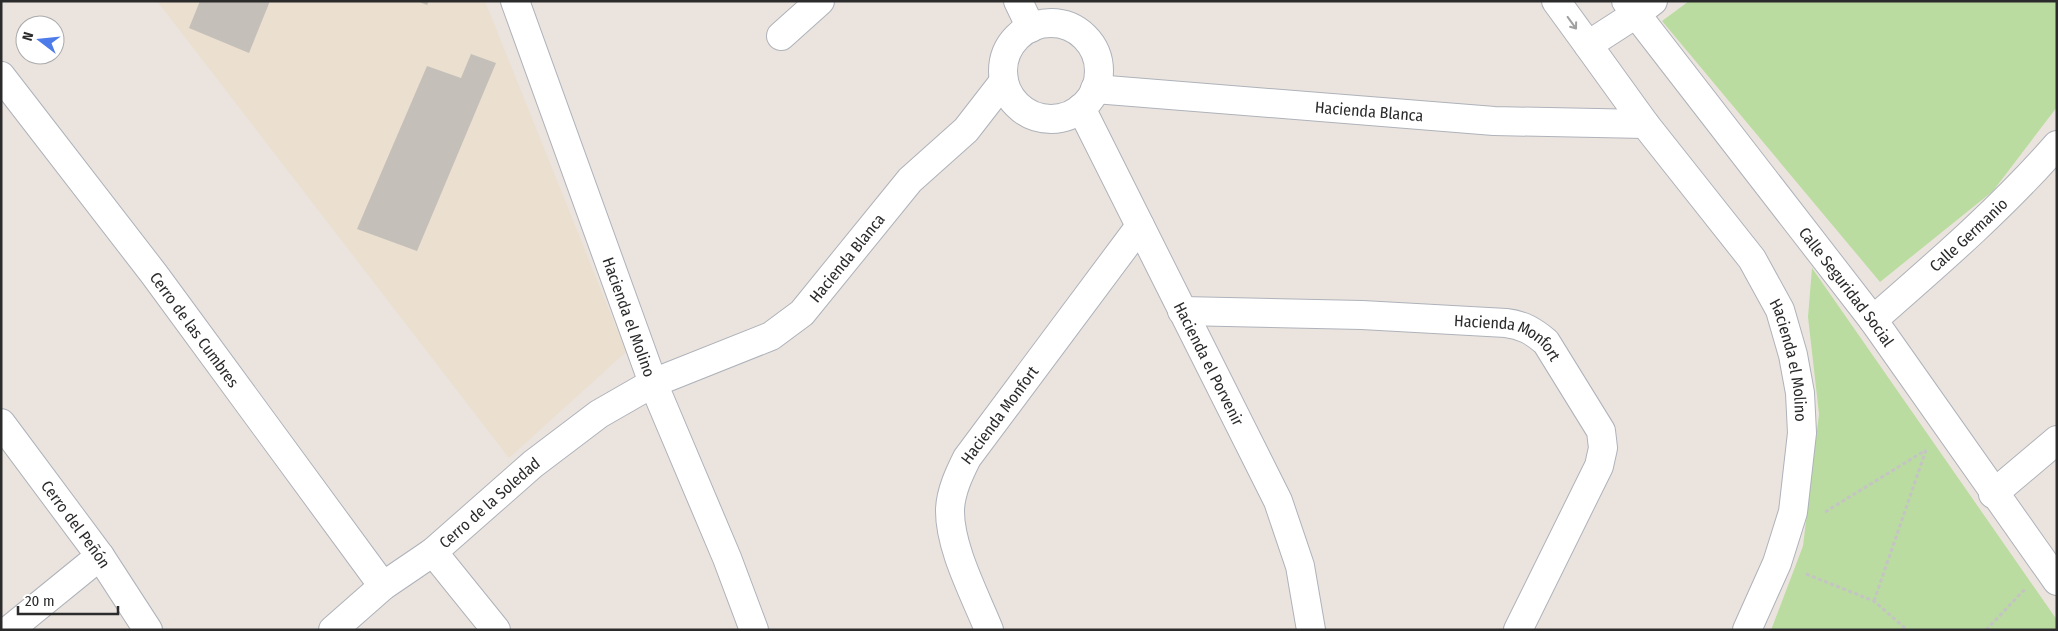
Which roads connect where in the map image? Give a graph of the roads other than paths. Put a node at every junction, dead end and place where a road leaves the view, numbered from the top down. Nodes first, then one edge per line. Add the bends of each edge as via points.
1 (515, 1) edge
2 (820, 1) edge
3 (1018, 1) edge
4 (1556, 1) edge
5 (1638, 5) edge
6 (1031, 28) junction
7 (780, 36) dead end
8 (1588, 46) junction
9 (1, 76) edge
10 (1004, 81) junction
11 (1088, 99) junction
12 (1645, 124) junction
13 (2057, 145) edge
14 (1140, 226) junction
15 (1182, 311) junction
16 (1873, 320) junction
17 (653, 383) junction
18 (1, 423) edge
19 (2057, 440) edge
20 (1993, 494) junction
21 (433, 552) junction
22 (100, 556) junction
23 (2057, 581) edge
24 (383, 586) junction
25 (9, 630) edge
26 (148, 630) edge
27 (333, 630) edge
28 (496, 630) edge
29 (754, 630) edge
30 (989, 630) edge
31 (1311, 630) edge
32 (1518, 630) edge
33 (1747, 630) edge

1 - 17 street, Hacienda el Molino
2 - 7 street
3 - 6 street
4 -> 8 street
5 - 8 street
5 - 16 street, Calle Seguridad Social
6 - 10 street via 1016,38 1007,50
6 - 11 street via 1042,23 1058,23 1085,37 1094,50 1098,65
8 - 12 street
9 - 24 street, Cerro de las Cumbres via 154,274
10 - 11 street via 1010,96 1035,116 1051,119 1066,116
10 - 17 street, Hacienda Blanca via 966,130 910,180 802,313 771,336
11 - 12 street, Hacienda Blanca via 1494,121
11 - 14 street, Hacienda el Porvenir
12 - 33 street, Hacienda el Molino via 1752,260 1780,310 1793,355 1800,393 1802,433 1793,512 1777,563
13 - 16 street, Calle Germanio via 1970,235
14 - 15 street, Hacienda el Porvenir
14 - 30 street, Hacienda Monfort via 967,458 956,480 950,509 953,534
15 - 31 street, Hacienda el Porvenir via 1284,516 1300,566
15 - 32 street, Hacienda Monfort via 1506,322 1533,331 1546,342 1598,426 1603,448 1592,482
16 - 20 street, Calle Seguridad Social
17 - 21 street, Cerro de la Soledad via 599,414 533,464
17 - 29 street, Hacienda el Molino
18 - 22 street, Cerro del Peñón
19 - 20 street
20 - 23 street, Calle Seguridad Social
21 - 24 street, Cerro de la Soledad
21 - 28 street
22 - 25 street
22 - 26 street, Cerro del Peñón
24 - 27 street, Cerro de la Soledad

